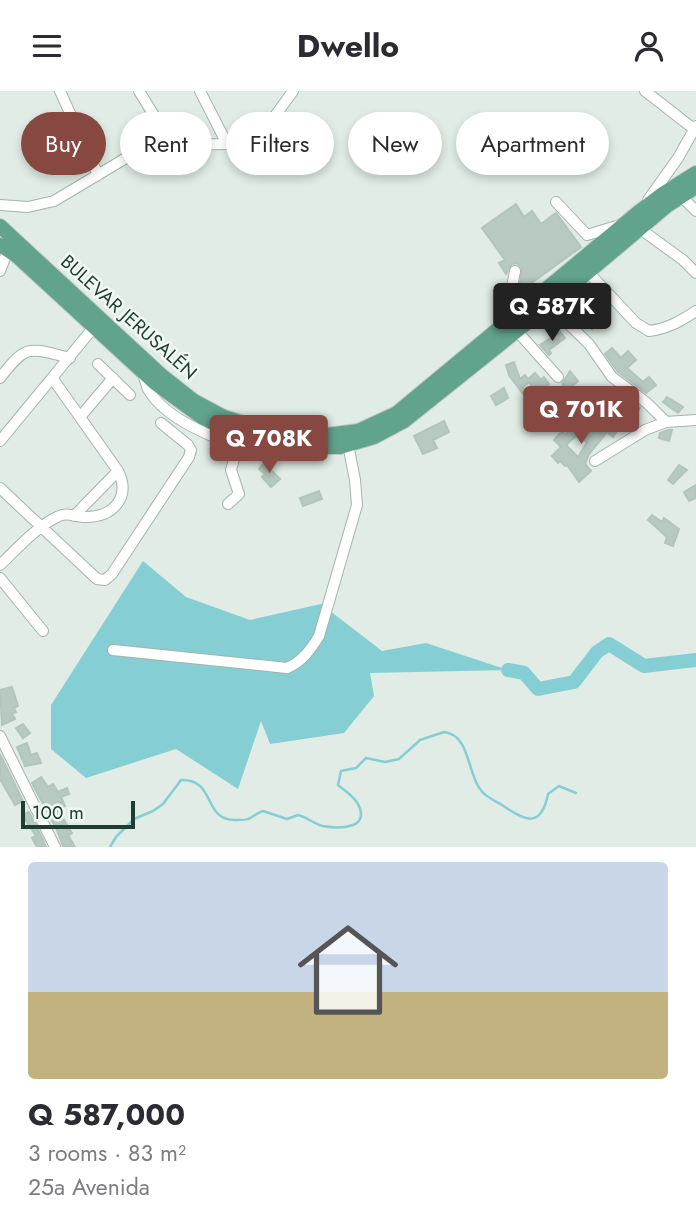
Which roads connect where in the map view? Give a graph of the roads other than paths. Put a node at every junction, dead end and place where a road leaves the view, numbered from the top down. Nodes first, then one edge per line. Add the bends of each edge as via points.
1 (60, 91) edge
2 (139, 91) edge
3 (200, 91) edge
4 (293, 91) edge
5 (645, 91) edge
6 (70, 112) edge
7 (152, 112) edge
8 (278, 112) edge
9 (695, 127) edge
10 (226, 142) edge
11 (696, 173) edge
12 (98, 175) edge
13 (696, 187) edge
14 (681, 196) junction
15 (556, 202) dead end
16 (0, 205) edge
17 (640, 211) junction
18 (696, 211) edge
19 (633, 225) junction
20 (0, 226) edge
21 (4, 247) edge
22 (0, 271) edge
23 (515, 271) dead end
24 (588, 272) junction
25 (696, 273) edge
26 (549, 305) junction
27 (696, 311) edge
28 (94, 327) junction
29 (517, 331) junction
30 (496, 332) junction
31 (70, 358) junction
32 (97, 364) dead end
33 (142, 371) junction
34 (558, 377) dead end
35 (0, 378) edge
36 (113, 378) junction
37 (53, 379) junction
38 (130, 395) dead end
39 (80, 417) junction
40 (696, 420) edge
41 (666, 422) junction
42 (161, 423) dead end
43 (347, 439) junction
44 (0, 441) edge
45 (238, 445) junction
46 (310, 447) junction
47 (595, 461) dead end
48 (118, 471) junction
49 (0, 488) edge
50 (228, 505) dead end
51 (74, 516) junction
52 (42, 527) junction
53 (0, 565) edge
54 (0, 578) edge
55 (43, 631) dead end
56 (113, 650) dead end
57 (0, 736) edge
58 (55, 847) edge

1 - 6 street
2 - 7 street
3 - 10 street
4 - 8 street
5 - 9 street
9 - 17 street
11 - 17 main road, BULEVAR JERUSALÉN
12 - 16 street via 54,201 28,207
13 - 14 main road, BULEVAR JERUSALÉN
14 - 18 street
14 - 19 main road, BULEVAR JERUSALÉN
15 - 19 street via 587,235
17 - 19 main road, BULEVAR JERUSALÉN
19 - 24 main road, BULEVAR JERUSALÉN
19 - 25 street
19 - 30 main road, BULEVAR JERUSALÉN
20 - 43 main road, BULEVAR JERUSALÉN via 194,401 231,420 272,432
21 - 22 street
21 - 28 main road, BULEVAR JERUSALÉN
23 - 30 street
24 - 26 main road, BULEVAR JERUSALÉN
24 - 27 street via 649,331 662,330
26 - 29 main road, BULEVAR JERUSALÉN
26 - 41 street via 589,344 612,377
28 - 31 street
28 - 33 main road, BULEVAR JERUSALÉN
29 - 34 street
29 - 43 main road, BULEVAR JERUSALÉN via 404,421 374,437
30 - 43 main road, BULEVAR JERUSALÉN via 397,413
31 - 35 street via 29,350 17,356
31 - 37 street
32 - 36 street
33 - 45 street via 148,390 169,411
33 - 46 main road, BULEVAR JERUSALÉN via 178,401 218,425 249,437
36 - 38 street
36 - 39 street
37 - 39 street
37 - 44 street
39 - 48 street
40 - 41 street
41 - 47 street
42 - 52 street via 188,445 189,457 112,574 97,579
43 - 46 main road, BULEVAR JERUSALÉN
43 - 56 street via 357,505 319,636 296,664 287,668
45 - 46 street via 270,453
45 - 50 street via 231,470 239,494
48 - 51 street
48 - 51 street via 124,483 117,504 99,515
49 - 52 street
51 - 52 street via 62,514
52 - 53 street
54 - 55 street
57 - 58 street

